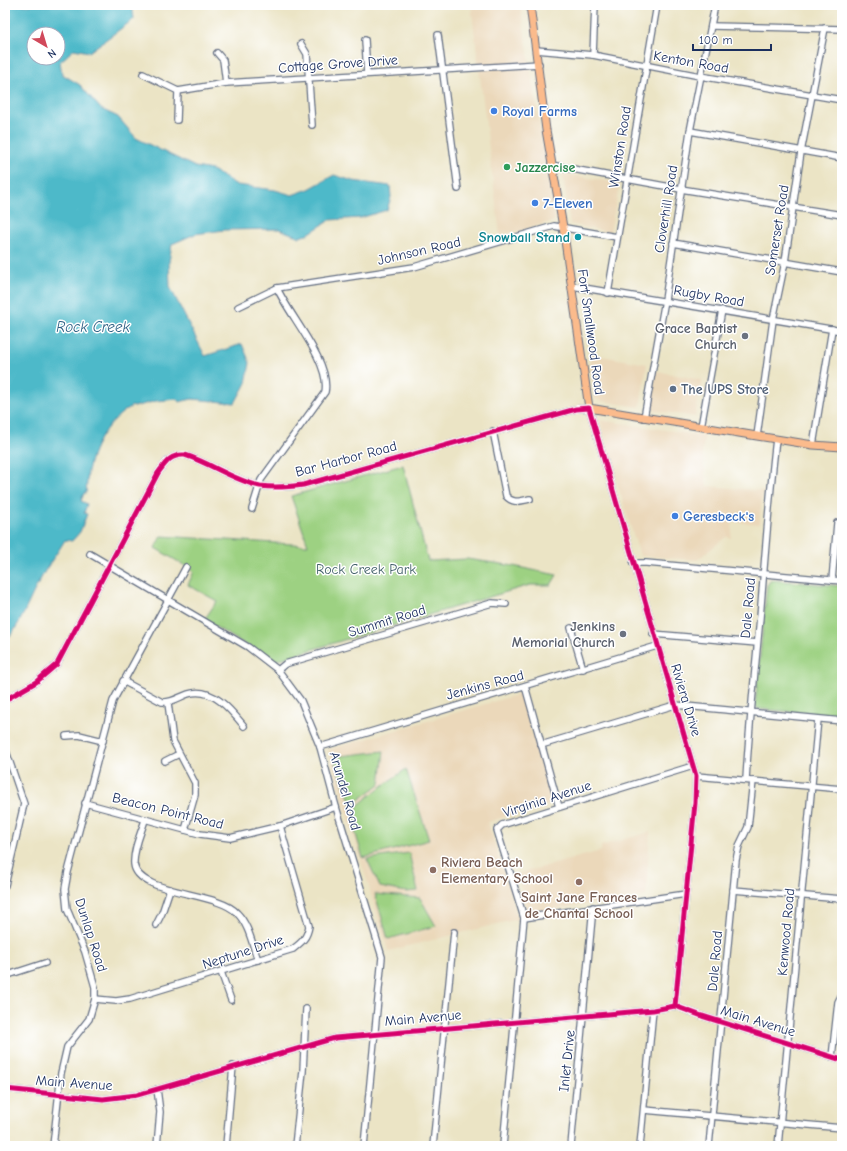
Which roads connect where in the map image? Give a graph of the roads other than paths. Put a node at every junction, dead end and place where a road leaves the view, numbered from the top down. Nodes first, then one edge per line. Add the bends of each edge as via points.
1 (530, 5) edge
2 (595, 5) edge
3 (657, 5) edge
4 (714, 5) edge
5 (711, 26) junction
6 (825, 28) junction
7 (842, 29) edge
8 (438, 35) dead end
9 (365, 40) dead end
10 (300, 44) dead end
11 (536, 50) junction
12 (217, 53) dead end
13 (593, 55) junction
14 (539, 64) junction
15 (646, 66) junction
16 (442, 69) junction
17 (143, 74) dead end
18 (367, 74) junction
19 (700, 76) junction
20 (309, 78) junction
21 (226, 83) junction
22 (178, 91) junction
23 (813, 95) junction
24 (842, 100) edge
25 (177, 120) dead end
26 (312, 125) dead end
27 (690, 132) junction
28 (801, 152) junction
29 (842, 158) edge
30 (552, 165) junction
31 (627, 178) junction
32 (458, 189) dead end
33 (681, 189) junction
34 (793, 206) junction
35 (842, 215) edge
36 (563, 227) junction
37 (617, 237) junction
38 (673, 243) junction
39 (785, 262) junction
40 (842, 272) edge
41 (572, 286) junction
42 (277, 288) junction
43 (608, 293) junction
44 (665, 300) junction
45 (238, 307) dead end
46 (722, 310) junction
47 (772, 320) junction
48 (832, 329) junction
49 (842, 331) edge
50 (589, 408) junction
51 (644, 418) junction
52 (701, 427) junction
53 (493, 431) junction
54 (757, 436) junction
55 (776, 439) junction
56 (813, 445) junction
57 (842, 447) edge
58 (259, 486) junction
59 (530, 499) dead end
60 (252, 509) dead end
61 (837, 524) dead end
62 (90, 554) dead end
63 (633, 564) junction
64 (110, 566) junction
65 (186, 567) dead end
66 (763, 575) junction
67 (832, 580) junction
68 (842, 581) edge
69 (168, 599) junction
70 (506, 604) dead end
71 (571, 628) dead end
72 (653, 634) junction
73 (758, 643) junction
74 (657, 646) junction
75 (583, 669) junction
76 (278, 670) junction
77 (123, 681) junction
78 (525, 686) junction
79 (5, 700) edge
80 (168, 703) junction
81 (675, 705) junction
82 (750, 712) junction
83 (818, 719) junction
84 (842, 721) edge
85 (244, 726) dead end
86 (66, 736) dead end
87 (103, 741) junction
88 (541, 745) junction
89 (320, 747) junction
90 (5, 748) edge
91 (179, 754) junction
92 (165, 761) dead end
93 (693, 766) junction
94 (696, 776) junction
95 (746, 780) junction
96 (753, 781) junction
97 (812, 786) junction
98 (842, 789) edge
99 (86, 803) junction
100 (336, 807) junction
101 (559, 807) junction
102 (145, 820) junction
103 (280, 826) junction
104 (185, 830) junction
105 (5, 885) edge
106 (170, 889) junction
107 (733, 890) junction
108 (686, 894) junction
109 (802, 895) junction
110 (842, 899) edge
111 (594, 907) junction
112 (524, 918) junction
113 (156, 925) dead end
114 (454, 932) dead end
115 (258, 960) junction
116 (45, 963) dead end
117 (221, 972) junction
118 (5, 976) edge
119 (842, 994) edge
120 (95, 999) junction
121 (231, 1000) dead end
122 (675, 1006) junction
123 (306, 1009) dead end
124 (653, 1010) junction
125 (584, 1016) junction
126 (514, 1022) junction
127 (721, 1022) junction
128 (445, 1028) junction
129 (375, 1034) junction
130 (788, 1043) junction
131 (304, 1045) junction
132 (832, 1057) junction
133 (842, 1060) edge
134 (233, 1066) junction
135 (157, 1089) junction
136 (5, 1090) edge
137 (58, 1095) junction
138 (644, 1110) junction
139 (712, 1116) junction
140 (780, 1122) junction
141 (842, 1128) edge
142 (54, 1146) edge
143 (157, 1146) edge
144 (226, 1146) edge
145 (295, 1146) edge
146 (364, 1146) edge
147 (433, 1146) edge
148 (503, 1146) edge
149 (571, 1146) edge
150 (640, 1146) edge
151 (709, 1146) edge
152 (778, 1146) edge

1 - 11 main road, Fort Smallwood Road
2 - 13 street
3 - 15 street, Winston Road
4 - 5 street, Cloverhill Road
5 - 6 street
5 - 19 street, Cloverhill Road
6 - 7 street
6 - 23 street, Somerset Road
8 - 16 street
9 - 18 street
10 - 20 street via 307,54
11 - 13 street, Kenton Road
11 - 14 main road, Fort Smallwood Road
12 - 21 street via 223,60
13 - 15 street, Kenton Road
14 - 16 street, Cottage Grove Drive
14 - 30 main road, Fort Smallwood Road
15 - 19 street, Kenton Road
15 - 31 street, Winston Road
16 - 18 street, Cottage Grove Drive
16 - 32 street
17 - 22 street
18 - 20 street, Cottage Grove Drive
19 - 23 street, Kenton Road
19 - 27 street, Cloverhill Road
20 - 21 street, Cottage Grove Drive
20 - 26 street
21 - 22 street, Cottage Grove Drive
22 - 25 street
23 - 24 street, Kenton Road
23 - 28 street, Somerset Road
27 - 28 street
27 - 33 street, Cloverhill Road
28 - 29 street
28 - 34 street, Somerset Road
30 - 31 street
30 - 36 main road, Fort Smallwood Road
31 - 33 street
31 - 37 street, Winston Road
33 - 34 street
33 - 38 street, Cloverhill Road
34 - 35 street
34 - 39 street, Somerset Road
36 - 37 street, Johnson Road
36 - 41 main road, Fort Smallwood Road
36 - 42 street, Johnson Road via 554,226 414,267
37 - 43 street, Winston Road
38 - 39 street
38 - 44 street, Cloverhill Road
39 - 40 street
39 - 47 street, Somerset Road
41 - 43 street, Rugby Road
41 - 50 main road, Fort Smallwood Road
42 - 45 street, Johnson Road
42 - 58 street via 322,366 327,384 325,392
43 - 44 street, Rugby Road
44 - 46 street, Rugby Road
44 - 51 street, Cloverhill Road
46 - 47 street, Rugby Road
46 - 52 street
47 - 48 street, Rugby Road
47 - 54 street, Somerset Road
48 - 49 street, Rugby Road
48 - 56 street
50 - 51 main road, Fort Smallwood Road
50 - 53 street, Bar Harbor Road via 576,409
50 - 63 street, Riviera Drive
51 - 52 main road, Fort Smallwood Road
52 - 54 main road, Fort Smallwood Road
53 - 58 street, Bar Harbor Road via 303,485 282,488
53 - 59 street via 506,496 516,502
54 - 55 main road, Fort Smallwood Road
55 - 56 main road, Fort Smallwood Road
55 - 66 street, Dale Road
56 - 57 main road, Fort Smallwood Road
58 - 60 street
58 - 64 street, Bar Harbor Road via 185,455 178,454 170,458 158,473
61 - 67 street
62 - 64 street, Arundel Road
63 - 66 street via 646,563
63 - 72 street, Riviera Drive
64 - 69 street, Arundel Road
64 - 79 street, Bar Harbor Road via 57,664 36,682
65 - 69 street, Dunlap Road
66 - 67 street
66 - 73 street, Dale Road
67 - 68 street
69 - 76 street, Arundel Road via 248,647
69 - 77 street, Dunlap Road
70 - 76 street, Summit Road via 492,602 285,664
71 - 75 street
72 - 73 street
72 - 74 street, Riviera Drive
73 - 82 street, Dale Road
74 - 75 street, Jenkins Road
74 - 81 street, Riviera Drive
75 - 78 street, Jenkins Road
76 - 89 street, Arundel Road via 301,701
77 - 80 street via 149,697
77 - 87 street, Dunlap Road via 113,701
78 - 88 street
78 - 89 street, Jenkins Road
80 - 85 street via 188,694 203,692 227,707
80 - 91 street via 173,741
81 - 82 street
81 - 88 street
81 - 93 street, Riviera Drive
82 - 83 street
82 - 95 street, Dale Road
83 - 84 street
83 - 97 street, Kenwood Road
86 - 87 street via 78,735
87 - 99 street, Dunlap Road
88 - 101 street
89 - 100 street, Arundel Road
90 - 105 street via 24,804
91 - 92 street
91 - 104 street via 195,783 195,795
93 - 94 street, Riviera Drive
93 - 101 street, Virginia Avenue
94 - 95 street
94 - 108 street, Riviera Drive
95 - 96 street
96 - 97 street
96 - 107 street, Dale Road via 748,827 739,846
97 - 98 street
97 - 109 street, Kenwood Road
99 - 102 street, Beacon Point Road
99 - 120 street, Dunlap Road via 68,872 65,898 95,987
100 - 103 street, Beacon Point Road
100 - 129 street, Arundel Road via 382,957
101 - 112 street, Virginia Avenue via 502,825 497,830
102 - 104 street, Beacon Point Road
102 - 106 street via 135,854 136,870 145,880
103 - 104 street, Beacon Point Road via 230,838
103 - 115 street, Neptune Drive via 307,918 308,932 306,938 292,949
106 - 113 street
106 - 115 street via 211,899 231,907 244,920
107 - 109 street
107 - 127 street, Dale Road
108 - 111 street
108 - 122 street, Riviera Drive
109 - 110 street
109 - 130 street, Kenwood Road
111 - 112 street
111 - 125 street, Inlet Drive
112 - 126 street
114 - 128 street
115 - 117 street, Neptune Drive
116 - 118 street
117 - 120 street, Neptune Drive via 130,999
117 - 121 street
119 - 132 street via 838,1002
120 - 137 street, Dunlap Road via 89,1019 67,1047
122 - 124 street, Main Avenue
122 - 127 street, Main Avenue
123 - 131 street
124 - 125 street, Main Avenue
124 - 138 street
125 - 126 street, Main Avenue
125 - 149 street, Inlet Drive
126 - 128 street, Main Avenue
126 - 148 street
127 - 130 street, Main Avenue
127 - 139 street, Dale Road
128 - 129 street, Main Avenue
128 - 147 street
129 - 131 street, Main Avenue via 335,1038
129 - 146 street, Arundel Road
130 - 132 street, Main Avenue
130 - 140 street, Kenwood Road
131 - 134 street, Main Avenue
131 - 145 street
132 - 133 street, Main Avenue
134 - 135 street, Main Avenue
134 - 144 street
135 - 137 street, Main Avenue via 137,1096 116,1099
135 - 143 street via 160,1112
136 - 137 street, Main Avenue
137 - 142 street, Dunlap Road
138 - 139 street
138 - 150 street
139 - 140 street
139 - 151 street, Dale Road
140 - 141 street
140 - 152 street, Kenwood Road

